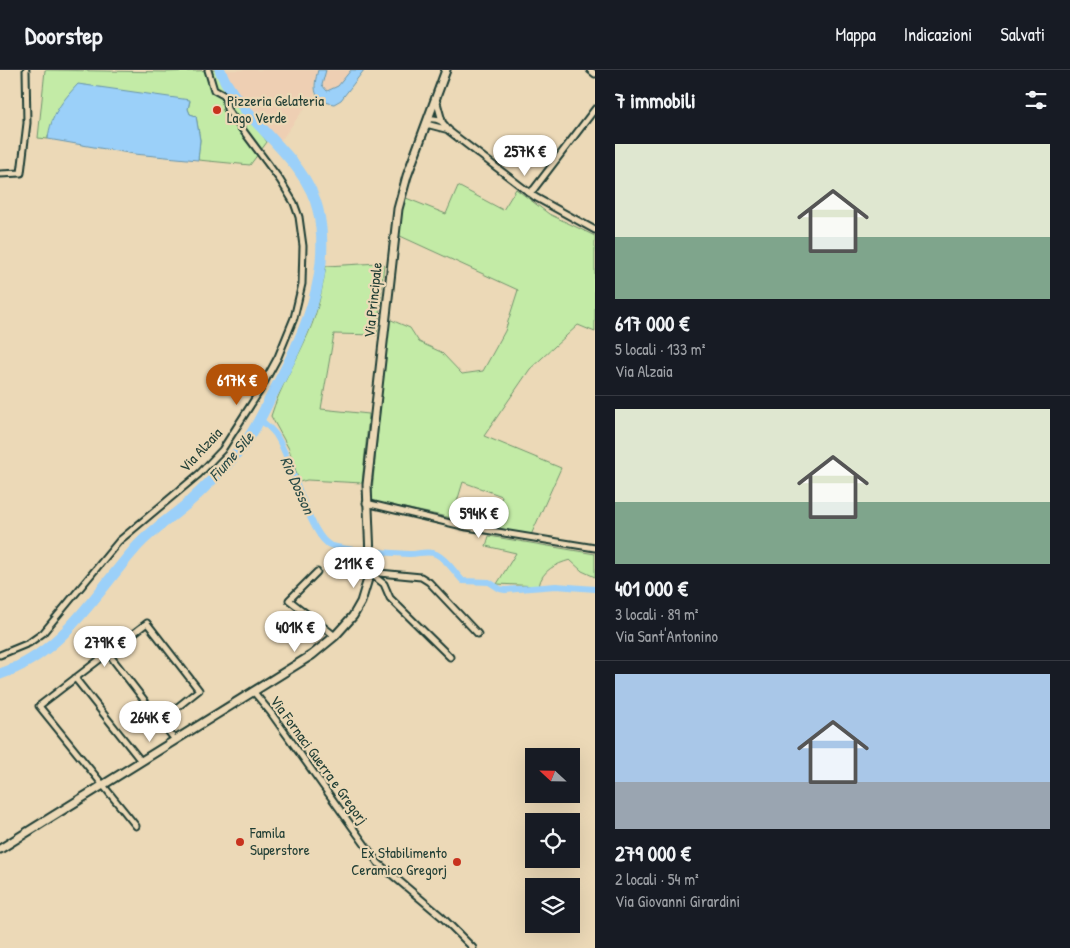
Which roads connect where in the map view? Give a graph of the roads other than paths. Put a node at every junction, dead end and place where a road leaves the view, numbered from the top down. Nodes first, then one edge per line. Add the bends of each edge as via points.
1 (26, 70) edge
2 (208, 70) edge
3 (446, 70) edge
4 (590, 70) edge
5 (595, 74) edge
6 (436, 99) junction
7 (595, 108) edge
8 (442, 121) junction
9 (427, 122) junction
10 (449, 131) junction
11 (0, 174) edge
12 (529, 193) junction
13 (595, 230) edge
14 (366, 503) junction
15 (595, 548) edge
16 (317, 572) dead end
17 (369, 572) junction
18 (478, 634) dead end
19 (336, 636) junction
20 (108, 653) junction
21 (0, 655) edge
22 (450, 657) dead end
23 (75, 678) junction
24 (253, 692) junction
25 (160, 721) junction
26 (175, 740) junction
27 (141, 761) junction
28 (101, 785) junction
29 (136, 826) dead end
30 (0, 849) edge
31 (473, 948) edge

1 - 11 street via 27,123 21,173
2 - 21 street, Via Alzaia via 214,90 225,96 227,109 280,180 299,217 303,246 302,284 286,341 259,392 222,450 199,474 119,541 43,633 29,643
3 - 6 main road, Via Principale
4 - 5 street
6 - 8 street
6 - 9 main road, Via Principale
7 - 12 street
8 - 9 street
8 - 10 street
9 - 10 street
9 - 14 main road, Via Principale via 401,194 397,217
10 - 12 street
12 - 13 street
14 - 15 street via 467,527
14 - 17 main road, Via Principale
16 - 19 street via 289,600
17 - 18 street via 421,578
17 - 19 main road, Via Principale via 357,609
17 - 22 street via 384,584 390,598
19 - 24 main road, Via Principale
20 - 23 street
20 - 25 street
20 - 25 street via 147,623 165,645 199,690
23 - 27 street
23 - 28 street via 39,706
24 - 26 main road, Via Principale
24 - 31 street, Via Fornaci Guerra e Gregorj via 378,863
25 - 26 street
26 - 27 main road, Via Principale
27 - 28 main road, Via Principale
28 - 29 street
28 - 30 main road, Via Principale

